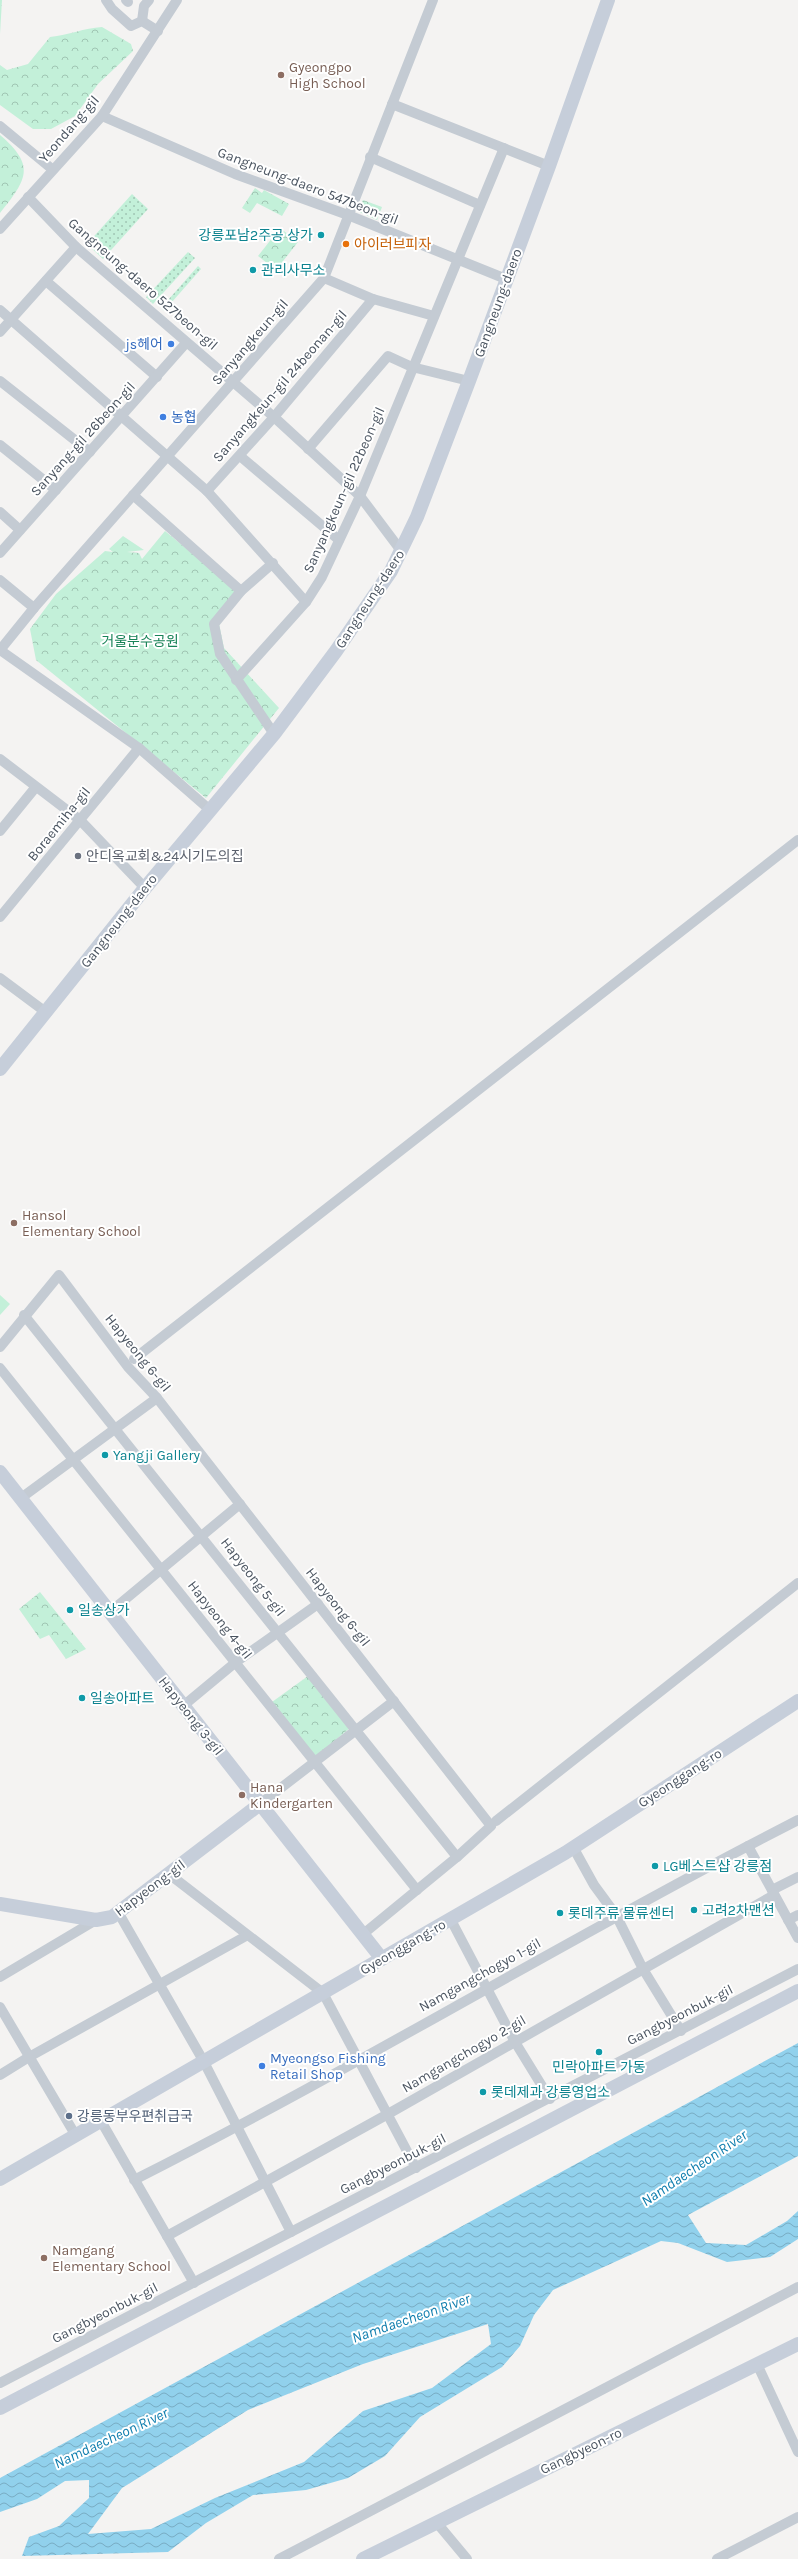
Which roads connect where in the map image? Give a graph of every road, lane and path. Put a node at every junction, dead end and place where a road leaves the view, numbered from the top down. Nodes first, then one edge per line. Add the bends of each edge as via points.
1 (106, 0) edge
2 (149, 0) edge
3 (176, 0) edge
4 (433, 0) edge
5 (608, 0) edge
6 (142, 21) junction
7 (158, 31) junction
8 (392, 104) junction
9 (102, 116) junction
10 (0, 126) edge
11 (504, 148) junction
12 (370, 157) junction
13 (549, 166) junction
14 (52, 169) junction
15 (28, 197) junction
16 (480, 205) junction
17 (348, 215) junction
18 (0, 229) edge
19 (76, 247) junction
20 (458, 261) junction
21 (324, 278) junction
22 (506, 279) junction
23 (46, 281) junction
24 (373, 299) junction
25 (0, 310) edge
26 (434, 316) junction
27 (11, 320) junction
28 (0, 332) edge
29 (186, 343) junction
30 (412, 367) junction
31 (157, 377) junction
32 (0, 381) edge
33 (469, 381) junction
34 (234, 383) junction
35 (121, 417) junction
36 (274, 417) junction
37 (0, 444) edge
38 (308, 449) junction
39 (90, 452) junction
40 (168, 455) junction
41 (240, 456) junction
42 (56, 490) junction
43 (208, 491) junction
44 (133, 495) junction
45 (360, 496) junction
46 (0, 512) edge
47 (20, 530) junction
48 (339, 540) junction
49 (402, 552) junction
50 (0, 553) edge
51 (272, 563) junction
52 (0, 580) edge
53 (241, 591) junction
54 (306, 602) junction
55 (34, 608) junction
56 (0, 650) edge
57 (236, 680) junction
58 (274, 734) junction
59 (139, 748) junction
60 (0, 759) edge
61 (35, 788) junction
62 (210, 810) junction
63 (80, 820) junction
64 (0, 831) edge
65 (798, 840) edge
66 (145, 888) junction
67 (0, 917) edge
68 (0, 978) edge
69 (47, 1013) junction
70 (0, 1069) edge
71 (24, 1315) junction
72 (0, 1347) edge
73 (134, 1359) dead end
74 (0, 1368) edge
75 (157, 1398) junction
76 (117, 1429) junction
77 (75, 1460) junction
78 (0, 1472) edge
79 (21, 1498) junction
80 (240, 1504) junction
81 (202, 1536) junction
82 (161, 1569) junction
83 (798, 1583) edge
84 (318, 1604) junction
85 (110, 1612) junction
86 (278, 1632) junction
87 (236, 1662) junction
88 (394, 1701) junction
89 (798, 1701) edge
90 (183, 1706) junction
91 (356, 1730) junction
92 (314, 1762) junction
93 (260, 1804) junction
94 (798, 1820) edge
95 (496, 1821) dead end
96 (748, 1846) junction
97 (573, 1847) junction
98 (457, 1858) junction
99 (169, 1874) junction
100 (798, 1878) edge
101 (417, 1890) junction
102 (773, 1892) junction
103 (0, 1904) edge
104 (118, 1912) junction
105 (616, 1915) junction
106 (798, 1915) edge
107 (96, 1920) junction
108 (451, 1920) junction
109 (788, 1920) junction
110 (362, 1935) junction
111 (246, 1936) junction
112 (798, 1938) edge
113 (382, 1960) junction
114 (643, 1969) junction
115 (798, 1969) edge
116 (0, 1977) edge
117 (159, 1983) junction
118 (486, 1988) junction
119 (798, 1991) edge
120 (323, 1993) junction
121 (0, 2007) edge
122 (681, 2031) junction
123 (515, 2042) junction
124 (29, 2057) junction
125 (359, 2060) junction
126 (204, 2062) junction
127 (0, 2076) edge
128 (550, 2099) junction
129 (388, 2114) junction
130 (101, 2121) junction
131 (238, 2128) junction
132 (76, 2136) junction
133 (416, 2168) junction
134 (0, 2179) edge
135 (134, 2180) junction
136 (266, 2182) junction
137 (291, 2232) junction
138 (167, 2236) junction
139 (194, 2283) junction
140 (798, 2287) edge
141 (798, 2344) edge
142 (757, 2364) junction
143 (0, 2383) edge
144 (0, 2408) edge
145 (798, 2452) edge
146 (798, 2517) edge
147 (437, 2522) junction
148 (280, 2559) edge
149 (363, 2559) edge
150 (467, 2559) edge
151 (717, 2559) edge

1 - 6 street via 131,26
2 - 6 street via 144,6
3 - 7 street, Yeondang-gil
4 - 8 street, Sanyangkeun-gil
5 - 13 street, Gangneung-daero
6 - 7 street
7 - 9 street, Yeondang-gil
8 - 11 street
8 - 12 street, Sanyangkeun-gil
9 - 14 street, Yeondang-gil
9 - 17 street, Gangneung-daero 547beon-gil via 235,174
10 - 14 street
11 - 13 street
11 - 16 street, Sanyangkeun-gil 22beon-gil
12 - 16 street
12 - 17 street, Sanyangkeun-gil
13 - 22 street, Gangneung-daero
14 - 15 street, Yeondang-gil
15 - 18 street, Yeondang-gil
15 - 19 street, Gangneung-daero 527beon-gil
16 - 20 street, Sanyangkeun-gil 22beon-gil
17 - 20 street, Gangneung-daero 547beon-gil
17 - 21 street, Sanyangkeun-gil
19 - 23 street
19 - 29 street, Gangneung-daero 527beon-gil
20 - 22 street, Gangneung-daero 547beon-gil
20 - 26 street, Sanyangkeun-gil 22beon-gil
21 - 24 street
21 - 34 street, Sanyangkeun-gil
22 - 33 street, Gangneung-daero
23 - 27 street
23 - 31 street
24 - 26 street
24 - 36 street, Sanyangkeun-gil 24beonan-gil
25 - 27 street
26 - 30 street, Sanyangkeun-gil 22beon-gil
27 - 28 street
27 - 35 street
29 - 31 street, Sanyang-gil 26beon-gil
29 - 34 street, Gangneung-daero 527beon-gil
30 - 33 street
30 - 38 street via 388,356
30 - 45 street, Sanyangkeun-gil 22beon-gil
31 - 35 street, Sanyang-gil 26beon-gil
32 - 39 street
33 - 49 street, Gangneung-daero
34 - 36 street, Gangneung-daero 527beon-gil
34 - 40 street, Sanyangkeun-gil
35 - 39 street, Sanyang-gil 26beon-gil
35 - 40 street
36 - 38 street, Gangneung-daero 527beon-gil
36 - 41 street, Sanyangkeun-gil 24beonan-gil
37 - 42 street
38 - 45 street, Gangneung-daero 527beon-gil
39 - 42 street, Sanyang-gil 26beon-gil
40 - 43 street
40 - 44 street, Sanyangkeun-gil
41 - 43 street, Sanyangkeun-gil 24beonan-gil
41 - 48 street
42 - 47 street, Sanyang-gil 26beon-gil
43 - 51 street
44 - 53 street
44 - 55 street, Sanyangkeun-gil
45 - 48 street, Sanyangkeun-gil 22beon-gil
45 - 49 street, Gangneung-daero 527beon-gil
46 - 47 street
47 - 50 street, Sanyang-gil 26beon-gil
48 - 54 street, Sanyangkeun-gil 22beon-gil via 322,577
49 - 58 street, Gangneung-daero via 364,612
51 - 53 street
51 - 54 street
52 - 55 street
53 - 57 street via 214,624 220,654
54 - 57 street, Sanyangkeun-gil 22beon-gil
55 - 56 street, Sanyangkeun-gil
56 - 59 street
57 - 58 street
58 - 62 street, Gangneung-daero
59 - 62 street
59 - 63 street, Boraemiha-gil
60 - 61 street
61 - 63 street
61 - 64 street
62 - 66 street, Gangneung-daero
63 - 66 street
63 - 67 street, Boraemiha-gil
65 - 73 street
66 - 69 street, Gangneung-daero
68 - 69 street
69 - 70 street, Gangneung-daero
71 - 72 street
71 - 75 street, Hapyeong 6-gil via 59,1275 128,1366
71 - 76 street, Hapyeong 5-gil
74 - 77 street, Hapyeong 4-gil
75 - 76 street
75 - 80 street, Hapyeong 6-gil
76 - 77 street
76 - 81 street, Hapyeong 5-gil
77 - 79 street
77 - 82 street, Hapyeong 4-gil
78 - 79 street, Hapyeong 3-gil
79 - 85 street, Hapyeong 3-gil
80 - 81 street
80 - 84 street, Hapyeong 6-gil
81 - 82 street
81 - 86 street, Hapyeong 5-gil
82 - 85 street
82 - 87 street, Hapyeong 4-gil
83 - 95 street
84 - 86 street
84 - 88 street, Hapyeong 6-gil
85 - 90 street, Hapyeong 3-gil
86 - 87 street
86 - 91 street, Hapyeong 5-gil
87 - 90 street
87 - 92 street, Hapyeong 4-gil
88 - 91 street
88 - 98 street, Hapyeong 6-gil via 490,1826
89 - 97 street, Gyeonggang-ro
90 - 93 street, Hapyeong 3-gil
91 - 92 street
91 - 98 street, Hapyeong 5-gil
92 - 93 street
92 - 101 street, Hapyeong 4-gil
93 - 99 street, Hapyeong-gil
93 - 110 street, Hapyeong 3-gil
94 - 96 street, Namgangchogyo 1-gil
96 - 102 street
96 - 105 street, Namgangchogyo 1-gil
97 - 105 street via 594,1885
97 - 108 street, Gyeonggang-ro
98 - 101 street, Hapyeong 6-gil
99 - 104 street, Hapyeong-gil
99 - 111 street
100 - 102 street, Namgangchogyo 2-gil
101 - 110 street, Hapyeong 6-gil
102 - 109 street
102 - 114 street, Namgangchogyo 2-gil
103 - 107 street, Hapyeong-gil
104 - 107 street, Hapyeong-gil via 112,1917
104 - 117 street
105 - 114 street
105 - 118 street, Namgangchogyo 1-gil
106 - 109 street
107 - 116 street
108 - 113 street, Gyeonggang-ro
108 - 118 street
109 - 112 street
110 - 113 street, Hapyeong 3-gil
111 - 117 street
111 - 120 street
113 - 120 street, Gyeonggang-ro
114 - 122 street
114 - 123 street, Namgangchogyo 2-gil
115 - 122 street, Gangbyeonbuk-gil
117 - 124 street
117 - 126 street
118 - 123 street
118 - 125 street, Namgangchogyo 1-gil
119 - 144 street
120 - 125 street
120 - 126 street, Gyeonggang-ro
121 - 124 street
122 - 128 street, Gangbyeonbuk-gil
123 - 128 street
123 - 129 street, Namgangchogyo 2-gil
124 - 127 street
124 - 132 street
125 - 129 street
125 - 131 street, Namgangchogyo 1-gil
126 - 130 street, Gyeonggang-ro
126 - 131 street
128 - 133 street, Gangbyeonbuk-gil
129 - 133 street
129 - 136 street, Namgangchogyo 2-gil
130 - 132 street, Gyeonggang-ro
130 - 135 street
131 - 135 street, Namgangchogyo 1-gil
131 - 136 street
132 - 134 street, Gyeonggang-ro
133 - 137 street, Gangbyeonbuk-gil
135 - 138 street
136 - 137 street
136 - 138 street, Namgangchogyo 2-gil
137 - 139 street, Gangbyeonbuk-gil
138 - 139 street
139 - 143 street, Gangbyeonbuk-gil
140 - 148 street
141 - 142 street, Gangbyeon-ro
142 - 145 street
142 - 147 street, Gangbyeon-ro
146 - 151 street
147 - 149 street, Gangbyeon-ro
147 - 150 street

